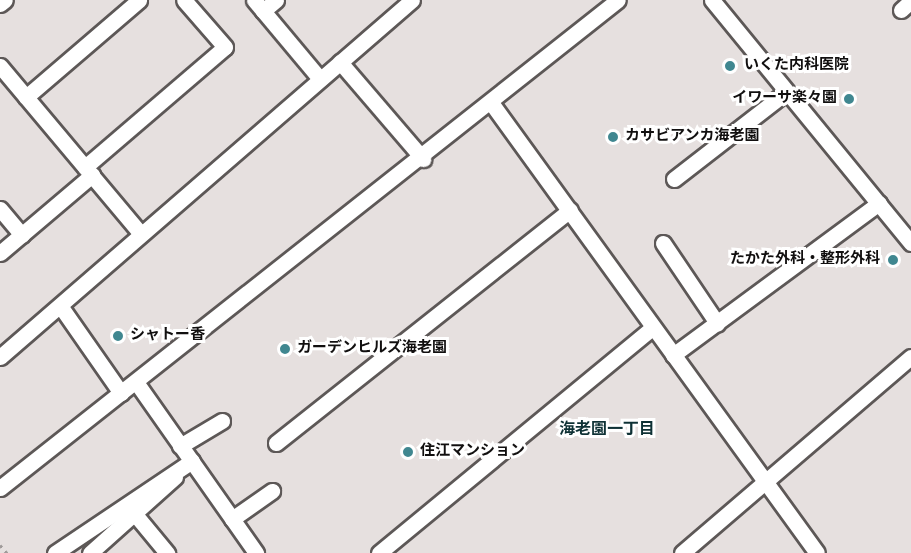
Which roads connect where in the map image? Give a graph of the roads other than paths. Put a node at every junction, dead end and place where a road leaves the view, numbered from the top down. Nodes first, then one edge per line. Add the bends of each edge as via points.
1 (5, 0) edge
2 (139, 0) edge
3 (184, 0) edge
4 (276, 0) edge
5 (412, 0) edge
6 (618, 0) edge
7 (712, 0) edge
8 (0, 4) edge
9 (259, 6) edge
10 (340, 62) junction
11 (0, 66) edge
12 (320, 79) junction
13 (786, 92) junction
14 (26, 97) junction
15 (492, 104) junction
16 (423, 159) junction
17 (89, 171) junction
18 (674, 179) dead end
19 (879, 203) junction
20 (0, 209) edge
21 (570, 210) junction
22 (141, 234) junction
23 (21, 235) junction
24 (663, 243) dead end
25 (911, 243) edge
26 (0, 253) edge
27 (61, 307) junction
28 (717, 323) junction
29 (653, 327) junction
30 (673, 355) junction
31 (0, 357) edge
32 (911, 357) edge
33 (136, 382) junction
34 (121, 393) junction
35 (222, 421) dead end
36 (276, 443) dead end
37 (180, 446) junction
38 (192, 461) junction
39 (765, 482) junction
40 (0, 488) edge
41 (272, 491) dead end
42 (130, 509) junction
43 (232, 519) junction
44 (55, 553) edge
45 (90, 553) edge
46 (167, 553) edge
47 (256, 553) edge
48 (379, 553) edge
49 (682, 553) edge
50 (817, 553) edge

1 - 8 street
2 - 14 street
3 - 17 street via 225,47
4 - 9 street
5 - 10 street
6 - 15 street
7 - 13 street
9 - 12 street
10 - 12 street
10 - 16 street
11 - 14 street
12 - 22 street
13 - 18 street
13 - 19 street
14 - 17 street
15 - 16 street
15 - 21 street
16 - 33 street
17 - 22 street
17 - 23 street
19 - 25 street
19 - 28 street
20 - 23 street
21 - 29 street
21 - 36 street
22 - 27 street
23 - 26 street
24 - 28 street
27 - 31 street
27 - 34 street
28 - 30 street
29 - 30 street
29 - 48 street
30 - 39 street
32 - 39 street
33 - 34 street
33 - 37 street
34 - 40 street
35 - 37 street
37 - 38 street
38 - 42 street
38 - 43 street
39 - 49 street
39 - 50 street
41 - 43 street
42 - 44 street
42 - 45 street
42 - 46 street
43 - 47 street

